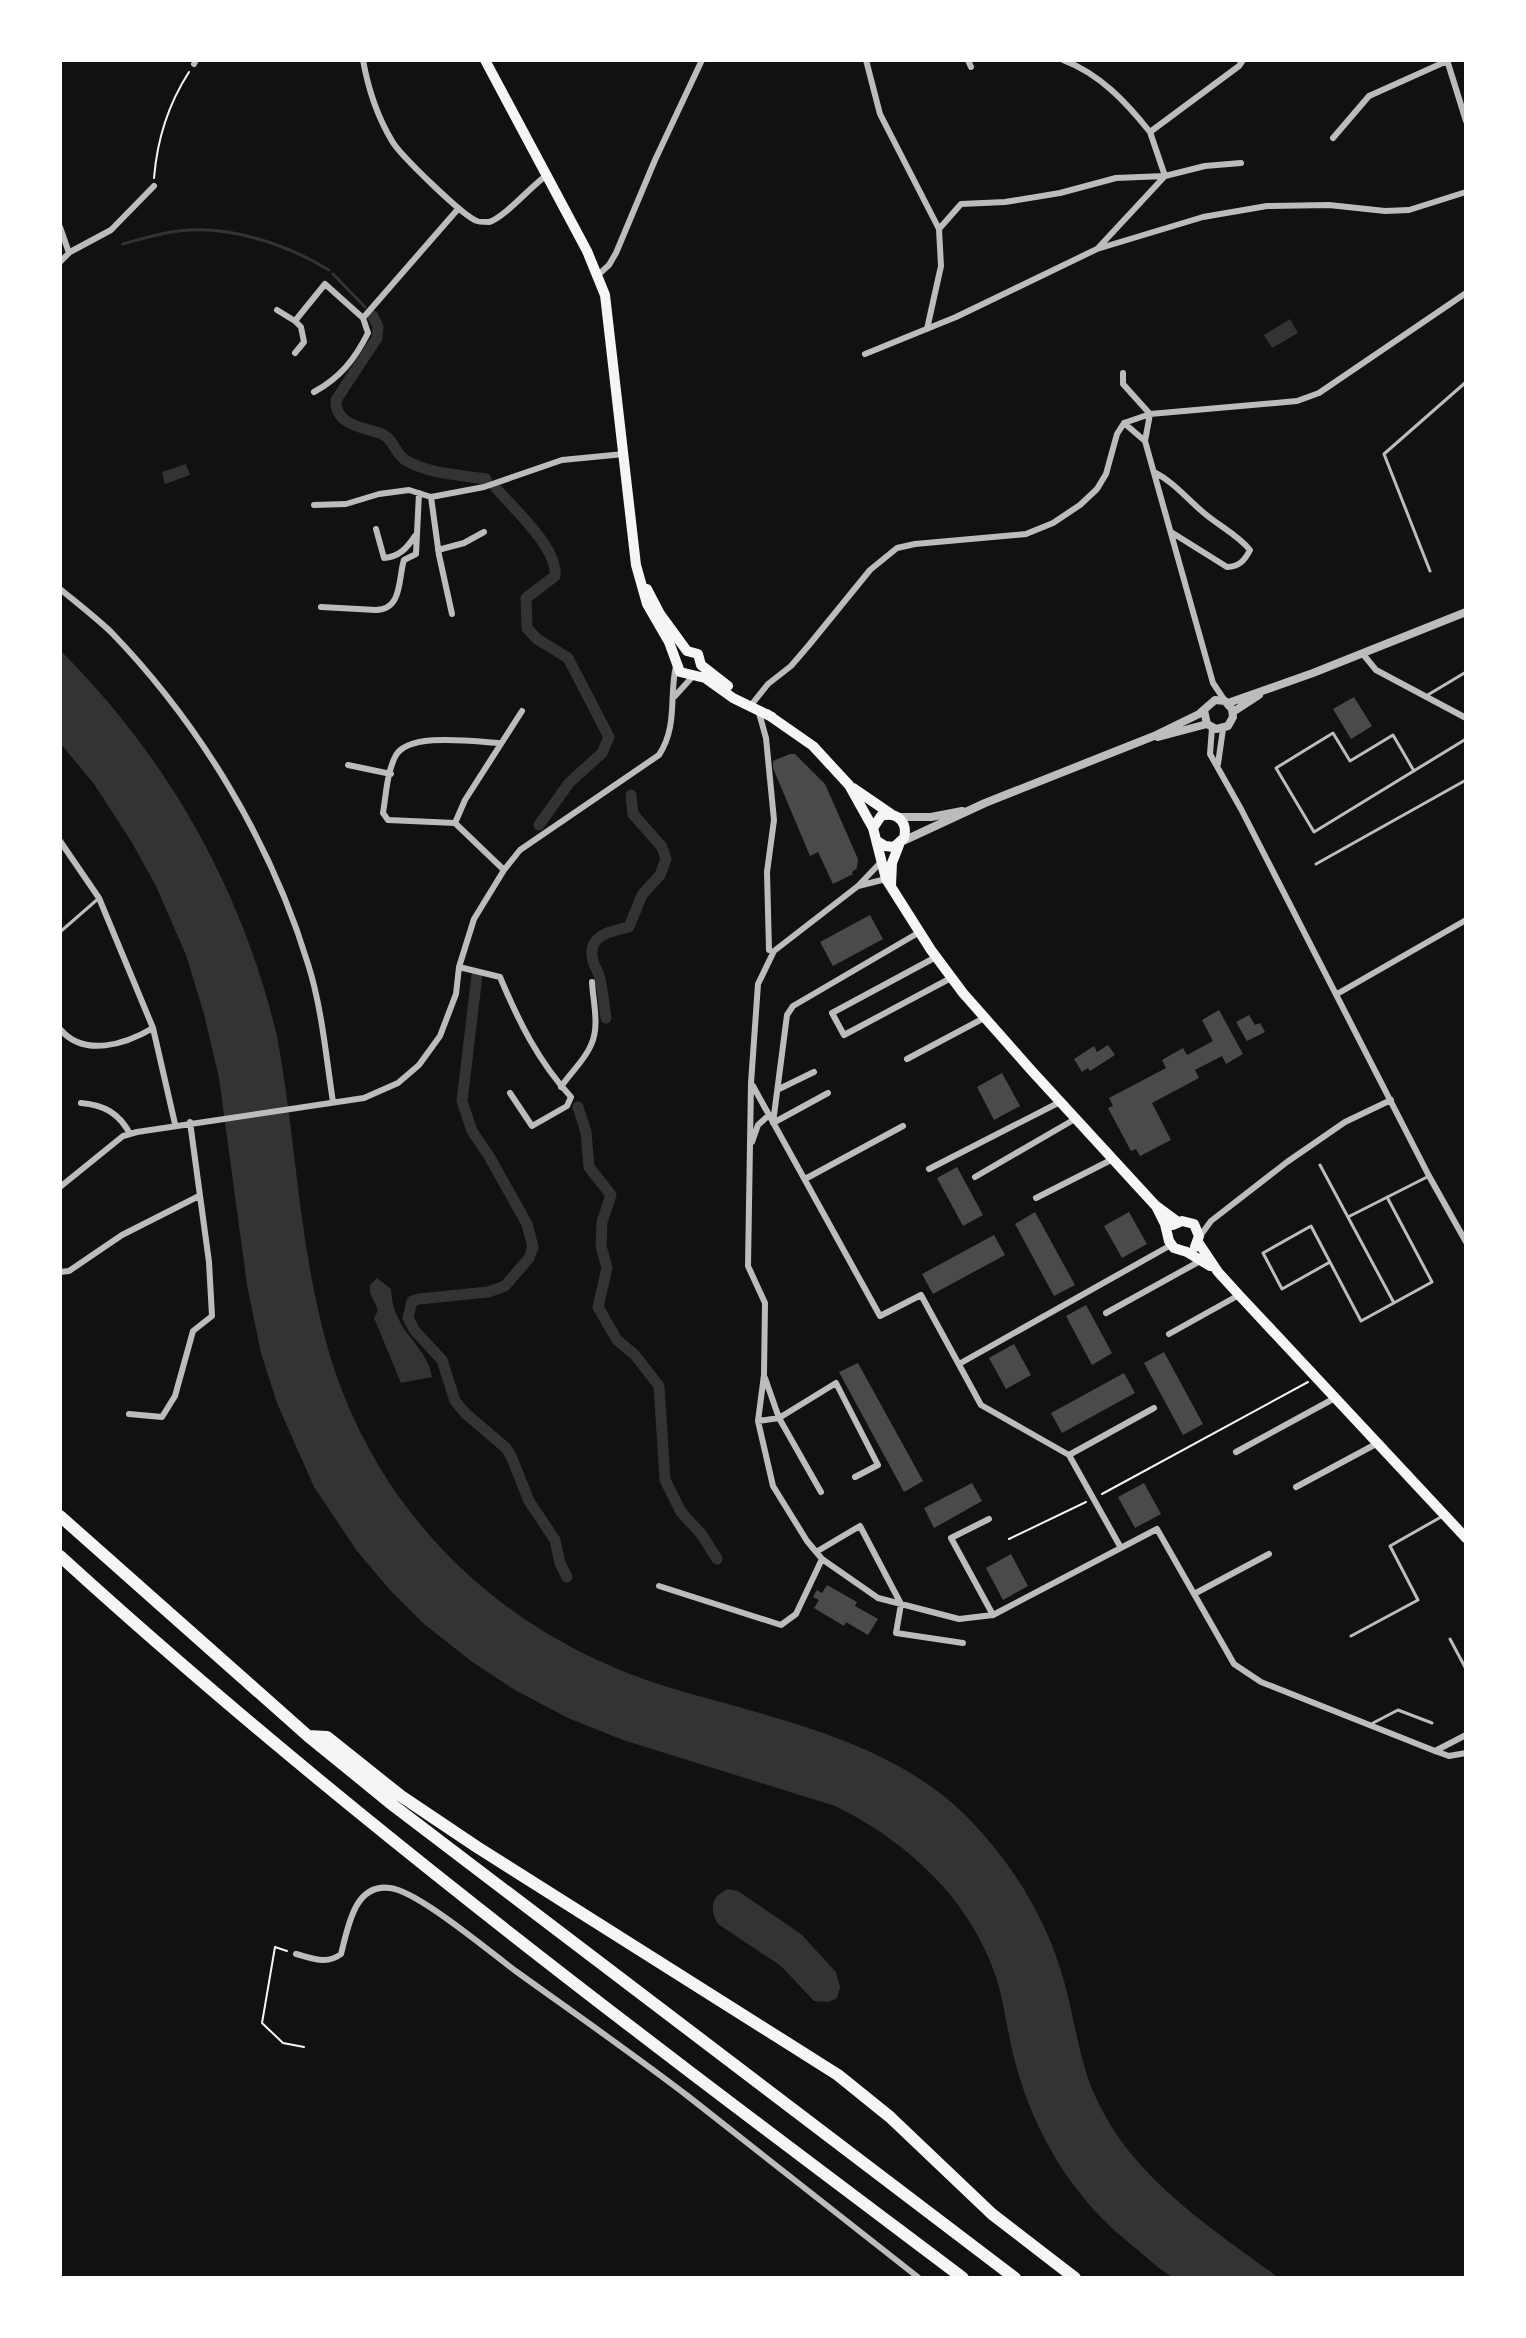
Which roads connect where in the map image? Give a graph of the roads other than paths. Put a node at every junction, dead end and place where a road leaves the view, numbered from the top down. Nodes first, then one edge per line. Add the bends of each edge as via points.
1 (363, 60) edge
2 (485, 60) edge
3 (702, 60) edge
4 (866, 60) edge
5 (1063, 60) edge
6 (1243, 60) edge
7 (1447, 60) edge
8 (1464, 110) edge
9 (1466, 121) edge
10 (1150, 132) junction
11 (1333, 138) dead end
12 (1241, 163) dead end
13 (547, 175) junction
14 (1165, 176) junction
15 (154, 186) road end
16 (1466, 192) edge
17 (458, 209) junction
18 (60, 227) edge
19 (939, 229) junction
20 (1097, 249) junction
21 (70, 252) junction
22 (60, 259) edge
23 (598, 275) junction
24 (1466, 293) edge
25 (277, 310) dead end
26 (363, 318) junction
27 (295, 321) junction
28 (927, 329) junction
29 (295, 353) dead end
30 (865, 354) dead end
31 (1123, 373) dead end
32 (1466, 382) edge
33 (314, 392) dead end
34 (1150, 414) junction
35 (1124, 423) junction
36 (1145, 441) junction
37 (624, 454) junction
38 (1154, 472) junction
39 (419, 493) junction
40 (431, 497) junction
41 (314, 505) dead end
42 (376, 529) dead end
43 (484, 532) dead end
44 (1171, 532) junction
45 (417, 533) junction
46 (438, 550) junction
47 (1430, 571) dead end
48 (641, 581) junction
49 (60, 589) edge
50 (321, 607) dead end
51 (1466, 612) edge
52 (452, 614) dead end
53 (687, 651) junction
54 (1362, 653) junction
55 (676, 662) junction
56 (697, 671) junction
57 (1466, 672) edge
58 (1213, 683) junction
59 (1265, 691) junction
60 (675, 696) junction
61 (1426, 696) junction
62 (1211, 701) junction
63 (1226, 702) junction
64 (756, 708) junction
65 (1204, 710) junction
66 (522, 711) dead end
67 (1233, 712) junction
68 (1466, 718) edge
69 (1209, 726) junction
70 (1223, 729) junction
71 (1154, 736) junction
72 (1466, 739) edge
73 (501, 743) junction
74 (1218, 764) junction
75 (348, 765) dead end
76 (1414, 771) junction
77 (391, 774) junction
78 (1466, 780) edge
79 (849, 785) junction
80 (970, 810) junction
81 (894, 816) junction
82 (455, 823) junction
83 (873, 828) junction
84 (60, 841) edge
85 (877, 841) junction
86 (900, 843) junction
87 (881, 862) junction
88 (1316, 864) dead end
89 (504, 870) junction
90 (888, 882) junction
91 (858, 886) junction
92 (99, 898) junction
93 (1466, 920) edge
94 (60, 932) edge
95 (918, 933) junction
96 (769, 950) dead end
97 (936, 957) junction
98 (459, 967) junction
99 (951, 978) junction
100 (592, 982) dead end
101 (1337, 994) junction
102 (984, 1018) junction
103 (153, 1028) junction
104 (60, 1029) edge
105 (907, 1059) dead end
106 (814, 1072) dead end
107 (751, 1083) junction
108 (561, 1087) junction
109 (779, 1089) junction
110 (510, 1093) dead end
111 (828, 1093) dead end
112 (1391, 1100) junction
113 (333, 1102) junction
114 (1060, 1102) junction
115 (81, 1103) dead end
116 (769, 1115) junction
117 (1075, 1119) junction
118 (190, 1122) junction
119 (773, 1123) junction
120 (175, 1124) junction
121 (903, 1126) dead end
122 (130, 1134) junction
123 (751, 1146) junction
124 (1113, 1159) junction
125 (1320, 1165) dead end
126 (929, 1169) dead end
127 (1429, 1176) junction
128 (975, 1177) dead end
129 (805, 1179) junction
130 (60, 1187) edge
131 (199, 1196) junction
132 (1387, 1197) junction
133 (1036, 1198) dead end
134 (1155, 1205) junction
135 (1348, 1217) junction
136 (1211, 1221) junction
137 (1178, 1222) junction
138 (1194, 1224) junction
139 (1168, 1233) junction
140 (1199, 1239) junction
141 (1466, 1242) edge
142 (1171, 1245) junction
143 (1187, 1252) junction
144 (1202, 1260) junction
145 (1330, 1262) junction
146 (60, 1272) edge
147 (1218, 1272) junction
148 (1239, 1295) junction
149 (1394, 1303) junction
150 (1106, 1313) dead end
151 (1169, 1334) dead end
152 (959, 1364) junction
153 (764, 1375) junction
154 (1335, 1398) junction
155 (1154, 1408) dead end
156 (129, 1414) dead end
157 (779, 1418) junction
158 (758, 1421) junction
159 (1376, 1444) junction
160 (1236, 1452) dead end
161 (1069, 1455) junction
162 (855, 1477) dead end
163 (1296, 1487) dead end
164 (821, 1492) dead end
165 (1444, 1515) junction
166 (60, 1516) edge
167 (989, 1519) dead end
168 (1466, 1538) edge
169 (1121, 1548) junction
170 (816, 1552) junction
171 (1269, 1554) dead end
172 (60, 1556) edge
173 (822, 1559) junction
174 (659, 1586) dead end
175 (1194, 1594) junction
176 (901, 1604) junction
177 (993, 1615) junction
178 (1351, 1636) dead end
179 (1450, 1639) dead end
180 (963, 1643) dead end
181 (1466, 1669) edge
182 (1432, 1723) dead end
183 (1370, 1726) junction
184 (1466, 1735) edge
185 (308, 1736) junction
186 (1435, 1751) junction
187 (1466, 1753) edge
188 (296, 1954) road end
189 (919, 2278) edge
190 (963, 2278) edge
191 (1015, 2278) edge
192 (1075, 2278) edge

1 - 17 street via 368,89 393,143
2 - 13 main road
3 - 23 street via 616,253
4 - 19 street via 880,114
5 - 10 street via 1123,98
6 - 10 street
7 - 8 street
7 - 11 street via 1369,96
8 - 9 street
10 - 14 street
12 - 14 street
13 - 17 street via 489,222
13 - 23 main road
14 - 19 street via 1116,178 1060,193 961,204
14 - 20 street
15 - 21 street via 111,230
16 - 20 street via 1409,210 1267,206 1203,217
17 - 26 street
18 - 21 street
19 - 28 street via 941,266
20 - 28 street
21 - 22 street
23 - 37 main road via 605,295
24 - 34 street via 1319,393 1297,401
25 - 27 street
26 - 27 street via 325,284
26 - 33 street via 368,333 350,364
27 - 29 street via 304,342
28 - 30 street
31 - 34 street via 1123,384
32 - 47 lane via 1384,454
34 - 35 street
34 - 36 street
35 - 36 street
35 - 64 street via 1101,481 1067,515 1026,534 897,548 870,570 791,666 768,684
36 - 38 street
37 - 40 street via 562,460 484,487
37 - 48 main road
38 - 44 street
38 - 44 street via 1250,550 1244,561 1227,567
39 - 40 street
39 - 41 street via 409,490 346,504
39 - 45 street
40 - 46 street
42 - 45 street via 384,558 394,558
43 - 46 street
44 - 58 street
45 - 50 street via 416,554 404,560 402,585 392,604 384,609
46 - 52 street
48 - 53 main road
48 - 55 main road
49 - 113 street via 110,632 168,699 218,766 265,851 308,964
51 - 54 street
53 - 55 main road
53 - 56 main road via 698,654
54 - 59 street
54 - 61 street via 1376,670
55 - 56 main road via 683,675
55 - 60 street
56 - 60 street
56 - 64 main road
57 - 61 lane
58 - 62 street
58 - 63 street
59 - 63 street
59 - 67 street
60 - 89 street via 659,755 520,850
61 - 68 street
62 - 63 street
62 - 65 street
63 - 67 street
64 - 79 main road via 813,746
64 - 96 street via 766,738 774,820 767,872
65 - 69 street
65 - 71 street
66 - 73 street
67 - 70 street
69 - 70 street
69 - 71 street
69 - 74 street via 1210,754
70 - 74 street
71 - 80 street
72 - 76 lane
73 - 77 street via 422,740 403,746
73 - 82 street
74 - 101 street
75 - 77 street
76 - 76 lane via 1393,735 1350,761 1333,733 1276,768 1314,832
77 - 82 street via 383,813 388,820
78 - 88 lane
79 - 81 main road
79 - 83 main road
80 - 81 street
80 - 86 street
81 - 83 main road via 881,816
81 - 86 main road via 906,828
82 - 89 street
83 - 85 main road
84 - 92 street
85 - 86 main road via 890,847
85 - 87 main road
86 - 90 main road
87 - 90 main road
87 - 91 street
89 - 98 street via 474,919
90 - 91 street
90 - 95 main road
91 - 107 street via 774,951 758,984
92 - 94 lane
92 - 103 street
93 - 101 street
95 - 97 main road
95 - 109 street via 793,1006 787,1015
97 - 99 main road
97 - 99 street via 832,1013 844,1035
98 - 108 street via 500,977 516,1017
98 - 113 street via 456,994 440,1036 419,1065 398,1083 364,1098
99 - 102 main road
100 - 108 street via 596,1029 590,1048
101 - 112 street
102 - 105 street
102 - 114 main road
103 - 104 street via 130,1042 101,1047 68,1039
103 - 120 street
106 - 109 street
107 - 116 street
107 - 123 street
108 - 110 street via 571,1097 567,1106 532,1126
109 - 119 street
111 - 119 street
112 - 127 street
112 - 136 street via 1345,1122
113 - 118 street
114 - 117 main road
114 - 126 street
115 - 122 street via 100,1105
116 - 119 street
116 - 123 street via 758,1125
117 - 124 main road
117 - 128 street
118 - 120 street
118 - 131 street
119 - 129 street
120 - 122 street
121 - 129 street
122 - 130 street
123 - 153 street via 748,1266 765,1303
124 - 133 street
124 - 134 main road
125 - 135 lane
127 - 132 lane
127 - 141 street
129 - 152 street via 880,1316 921,1295
131 - 146 street
131 - 156 street via 212,1316 193,1331 175,1396 162,1417
132 - 135 lane
132 - 149 lane via 1432,1282
134 - 137 main road
134 - 139 main road
135 - 149 lane
136 - 138 street
136 - 140 street
137 - 138 main road
137 - 139 main road
138 - 140 main road
139 - 142 main road
140 - 143 main road
140 - 147 main road
142 - 143 main road
142 - 152 street
143 - 144 main road
144 - 147 main road
144 - 150 street
145 - 145 lane via 1311,1226 1263,1253 1282,1289
145 - 149 lane via 1361,1321
147 - 148 main road
148 - 151 street
148 - 154 main road
152 - 161 street via 981,1405
153 - 157 street
153 - 158 street
154 - 159 main road
154 - 160 street
155 - 161 street
157 - 158 street
157 - 162 street via 836,1383 878,1465
157 - 164 street
158 - 170 street via 773,1486
159 - 163 street
159 - 165 main road
161 - 169 street
165 - 168 main road
165 - 178 lane via 1390,1546 1418,1600
166 - 185 highway
167 - 177 street via 951,1538
169 - 175 street via 1157,1529
169 - 177 street
170 - 173 street
170 - 176 street via 860,1526
171 - 175 street
172 - 190 highway via 376,1827
173 - 174 street via 796,1614 781,1625
173 - 176 street via 878,1598
175 - 183 street via 1234,1664 1261,1682
176 - 177 street via 959,1619
176 - 180 street via 896,1633
179 - 181 lane
182 - 183 lane via 1398,1710
183 - 186 street
184 - 186 street
185 - 191 highway
185 - 192 highway via 327,1737 477,1847 838,2075 992,2214
186 - 187 street via 1449,1756
188 - 189 street via 326,1961 337,1957 360,1899 388,1887 405,1892 688,2096

